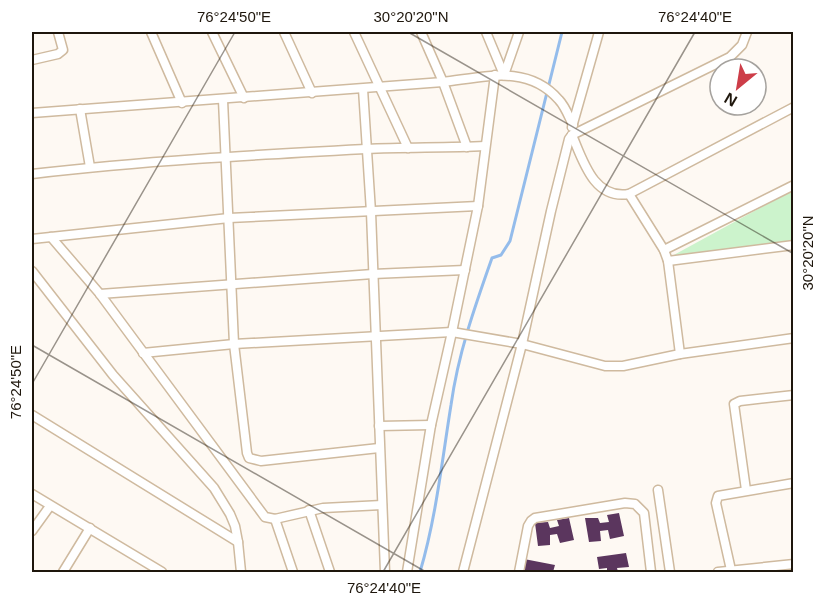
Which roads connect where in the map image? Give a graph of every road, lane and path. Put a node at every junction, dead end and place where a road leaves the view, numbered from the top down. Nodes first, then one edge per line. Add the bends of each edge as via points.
1 (58, 32) edge
2 (151, 32) edge
3 (212, 32) edge
4 (284, 32) edge
5 (354, 32) edge
6 (421, 32) edge
7 (486, 32) edge
8 (519, 32) edge
9 (599, 32) edge
10 (747, 32) edge
11 (32, 60) edge
12 (500, 75) junction
13 (443, 82) junction
14 (381, 86) junction
15 (363, 89) junction
16 (312, 93) junction
17 (244, 98) junction
18 (223, 100) junction
19 (182, 103) junction
20 (794, 107) edge
21 (80, 109) junction
22 (32, 113) edge
23 (573, 125) junction
24 (571, 137) junction
25 (485, 146) junction
26 (467, 147) junction
27 (408, 148) junction
28 (368, 149) junction
29 (226, 158) junction
30 (90, 167) junction
31 (32, 174) edge
32 (794, 184) edge
33 (629, 194) junction
34 (478, 206) junction
35 (371, 212) junction
36 (229, 218) junction
37 (51, 237) junction
38 (32, 239) edge
39 (794, 245) edge
40 (664, 250) junction
41 (669, 261) junction
42 (465, 270) junction
43 (32, 271) edge
44 (373, 274) junction
45 (231, 285) junction
46 (100, 294) junction
47 (452, 332) junction
48 (376, 337) junction
49 (794, 338) edge
50 (234, 344) junction
51 (522, 344) junction
52 (143, 353) junction
53 (680, 354) junction
54 (794, 395) edge
55 (32, 416) edge
56 (431, 425) junction
57 (379, 426) junction
58 (379, 448) junction
59 (794, 483) edge
60 (658, 490) dead end
61 (746, 490) junction
62 (32, 494) edge
63 (382, 505) junction
64 (50, 506) junction
65 (309, 510) junction
66 (275, 519) junction
67 (90, 528) junction
68 (32, 531) edge
69 (238, 542) junction
70 (794, 564) edge
71 (731, 570) junction
72 (63, 573) edge
73 (162, 573) edge
74 (241, 573) edge
75 (293, 573) edge
76 (330, 573) edge
77 (385, 573) edge
78 (407, 573) edge
79 (463, 573) edge
80 (519, 573) edge
81 (651, 573) edge
82 (670, 573) edge
83 (718, 573) edge

1 - 11 street via 63,50
2 - 19 street
3 - 17 street
4 - 16 street
5 - 14 street
6 - 13 street
7 - 12 street
8 - 12 street
9 - 23 street
10 - 24 street via 742,45 730,57
12 - 13 street
12 - 23 street via 535,80 560,100
12 - 25 street
13 - 14 street
13 - 26 street
14 - 15 street
14 - 27 street
15 - 16 street
15 - 28 street
16 - 17 street
17 - 18 street
18 - 19 street
18 - 29 street
19 - 21 street
20 - 33 street
21 - 22 street
21 - 30 street
23 - 24 street
24 - 33 street via 596,183 606,191
24 - 51 street
25 - 26 street
25 - 34 street
26 - 27 street
27 - 28 street
28 - 29 street
28 - 35 street
29 - 30 street
29 - 36 street
30 - 31 street
32 - 40 street
33 - 40 street
34 - 35 street
34 - 42 street
35 - 36 street
35 - 44 street
36 - 37 street
36 - 45 street
37 - 38 street
37 - 46 street
39 - 41 street
40 - 41 street
41 - 53 street
42 - 44 street
42 - 47 street
43 - 69 street via 113,375 214,488 230,514
44 - 45 street
44 - 48 street
45 - 46 street
45 - 50 street
46 - 52 street
47 - 48 street
47 - 51 street
47 - 56 street
48 - 50 street
48 - 57 street
49 - 53 street
50 - 52 street
50 - 58 street via 249,458 261,461
51 - 53 street via 605,366
51 - 79 street
52 - 66 street via 265,517
54 - 61 street via 734,404
55 - 69 street
56 - 57 street
56 - 78 street
57 - 58 street
58 - 63 street
59 - 61 street
60 - 82 street
61 - 71 street via 723,494 716,500
62 - 64 street
63 - 65 street
63 - 77 street
64 - 67 street
64 - 68 street
65 - 66 street
65 - 76 street
66 - 75 street
67 - 72 street
67 - 73 street
69 - 74 street
70 - 71 street
71 - 83 street
80 - 81 street via 528,526 535,518 625,503 635,504 644,513

